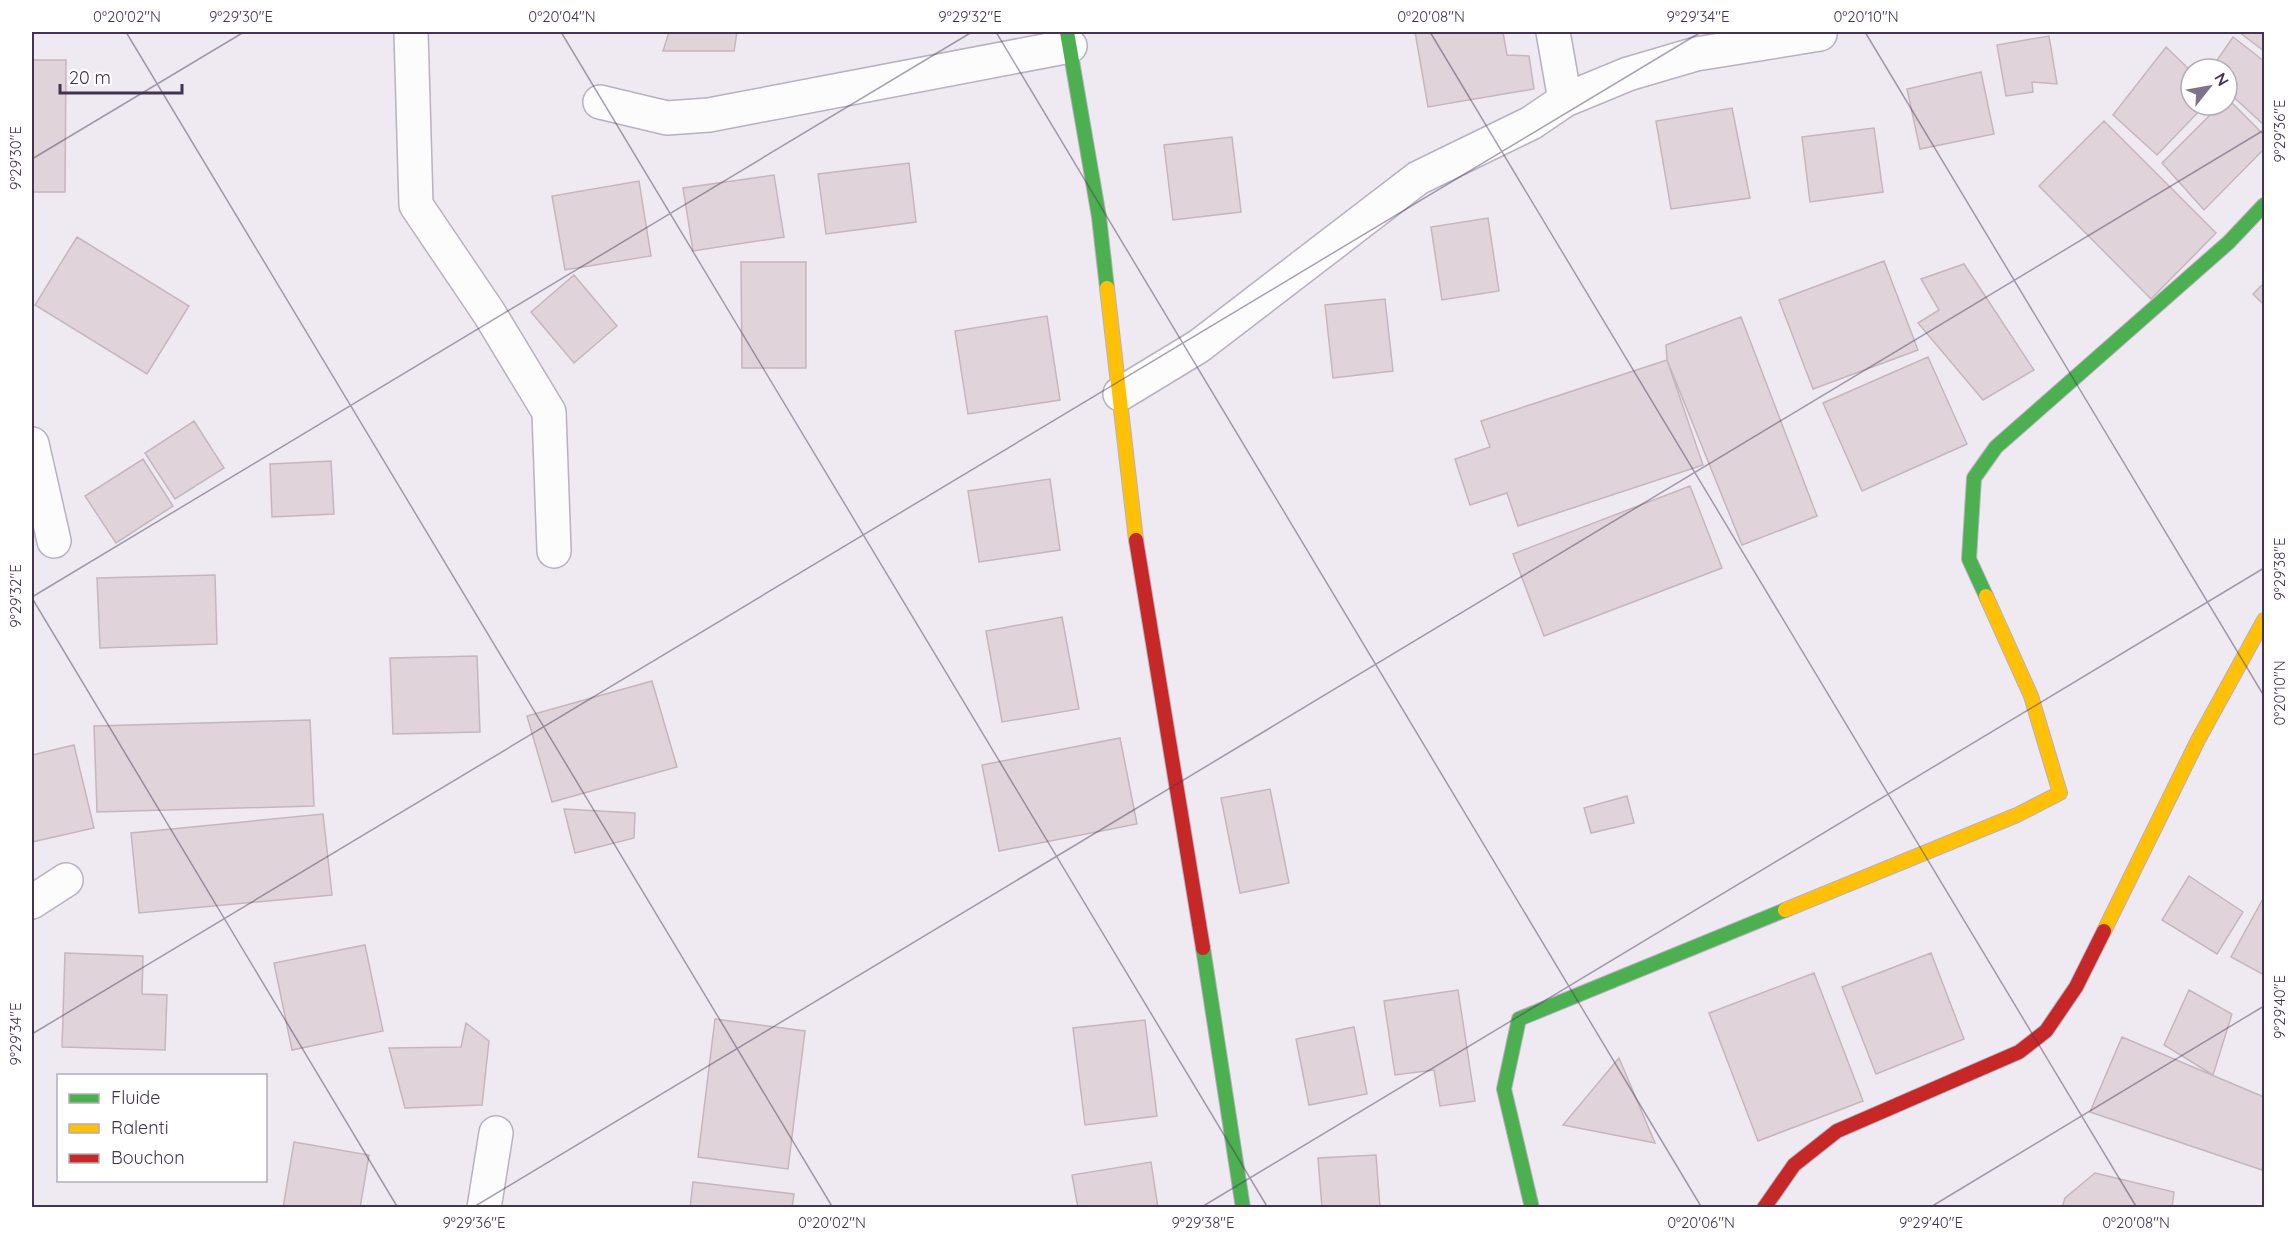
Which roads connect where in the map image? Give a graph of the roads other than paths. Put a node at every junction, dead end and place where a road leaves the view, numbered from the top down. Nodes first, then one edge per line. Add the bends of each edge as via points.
1 (411, 32) edge
2 (1553, 32) edge
3 (1820, 34) dead end
4 (1069, 39) edge
5 (1565, 100) junction
6 (600, 102) dead end
7 (2265, 205) edge
8 (1120, 394) junction
9 (32, 444) edge
10 (54, 541) dead end
11 (554, 551) dead end
12 (2265, 620) edge
13 (66, 880) dead end
14 (32, 902) edge
15 (496, 1133) dead end
16 (484, 1208) edge
17 (1243, 1208) edge
18 (1532, 1208) edge
19 (1764, 1208) edge

1 - 11 street via 416,206 489,313 549,412
2 - 5 street
3 - 5 street via 1696,54
4 - 6 street via 708,115 667,118
4 - 8 street via 1099,217
5 - 8 street via 1531,123 1418,178 1199,346
7 - 18 street via 2229,242 1996,447 1974,478 1969,559 2031,696 2060,793 1518,1019 1504,1089
8 - 17 street via 1140,572 1187,842
9 - 10 street
12 - 19 street via 2198,740 2076,987 2046,1031 2019,1052 1837,1131 1794,1166
13 - 14 street
15 - 16 street

